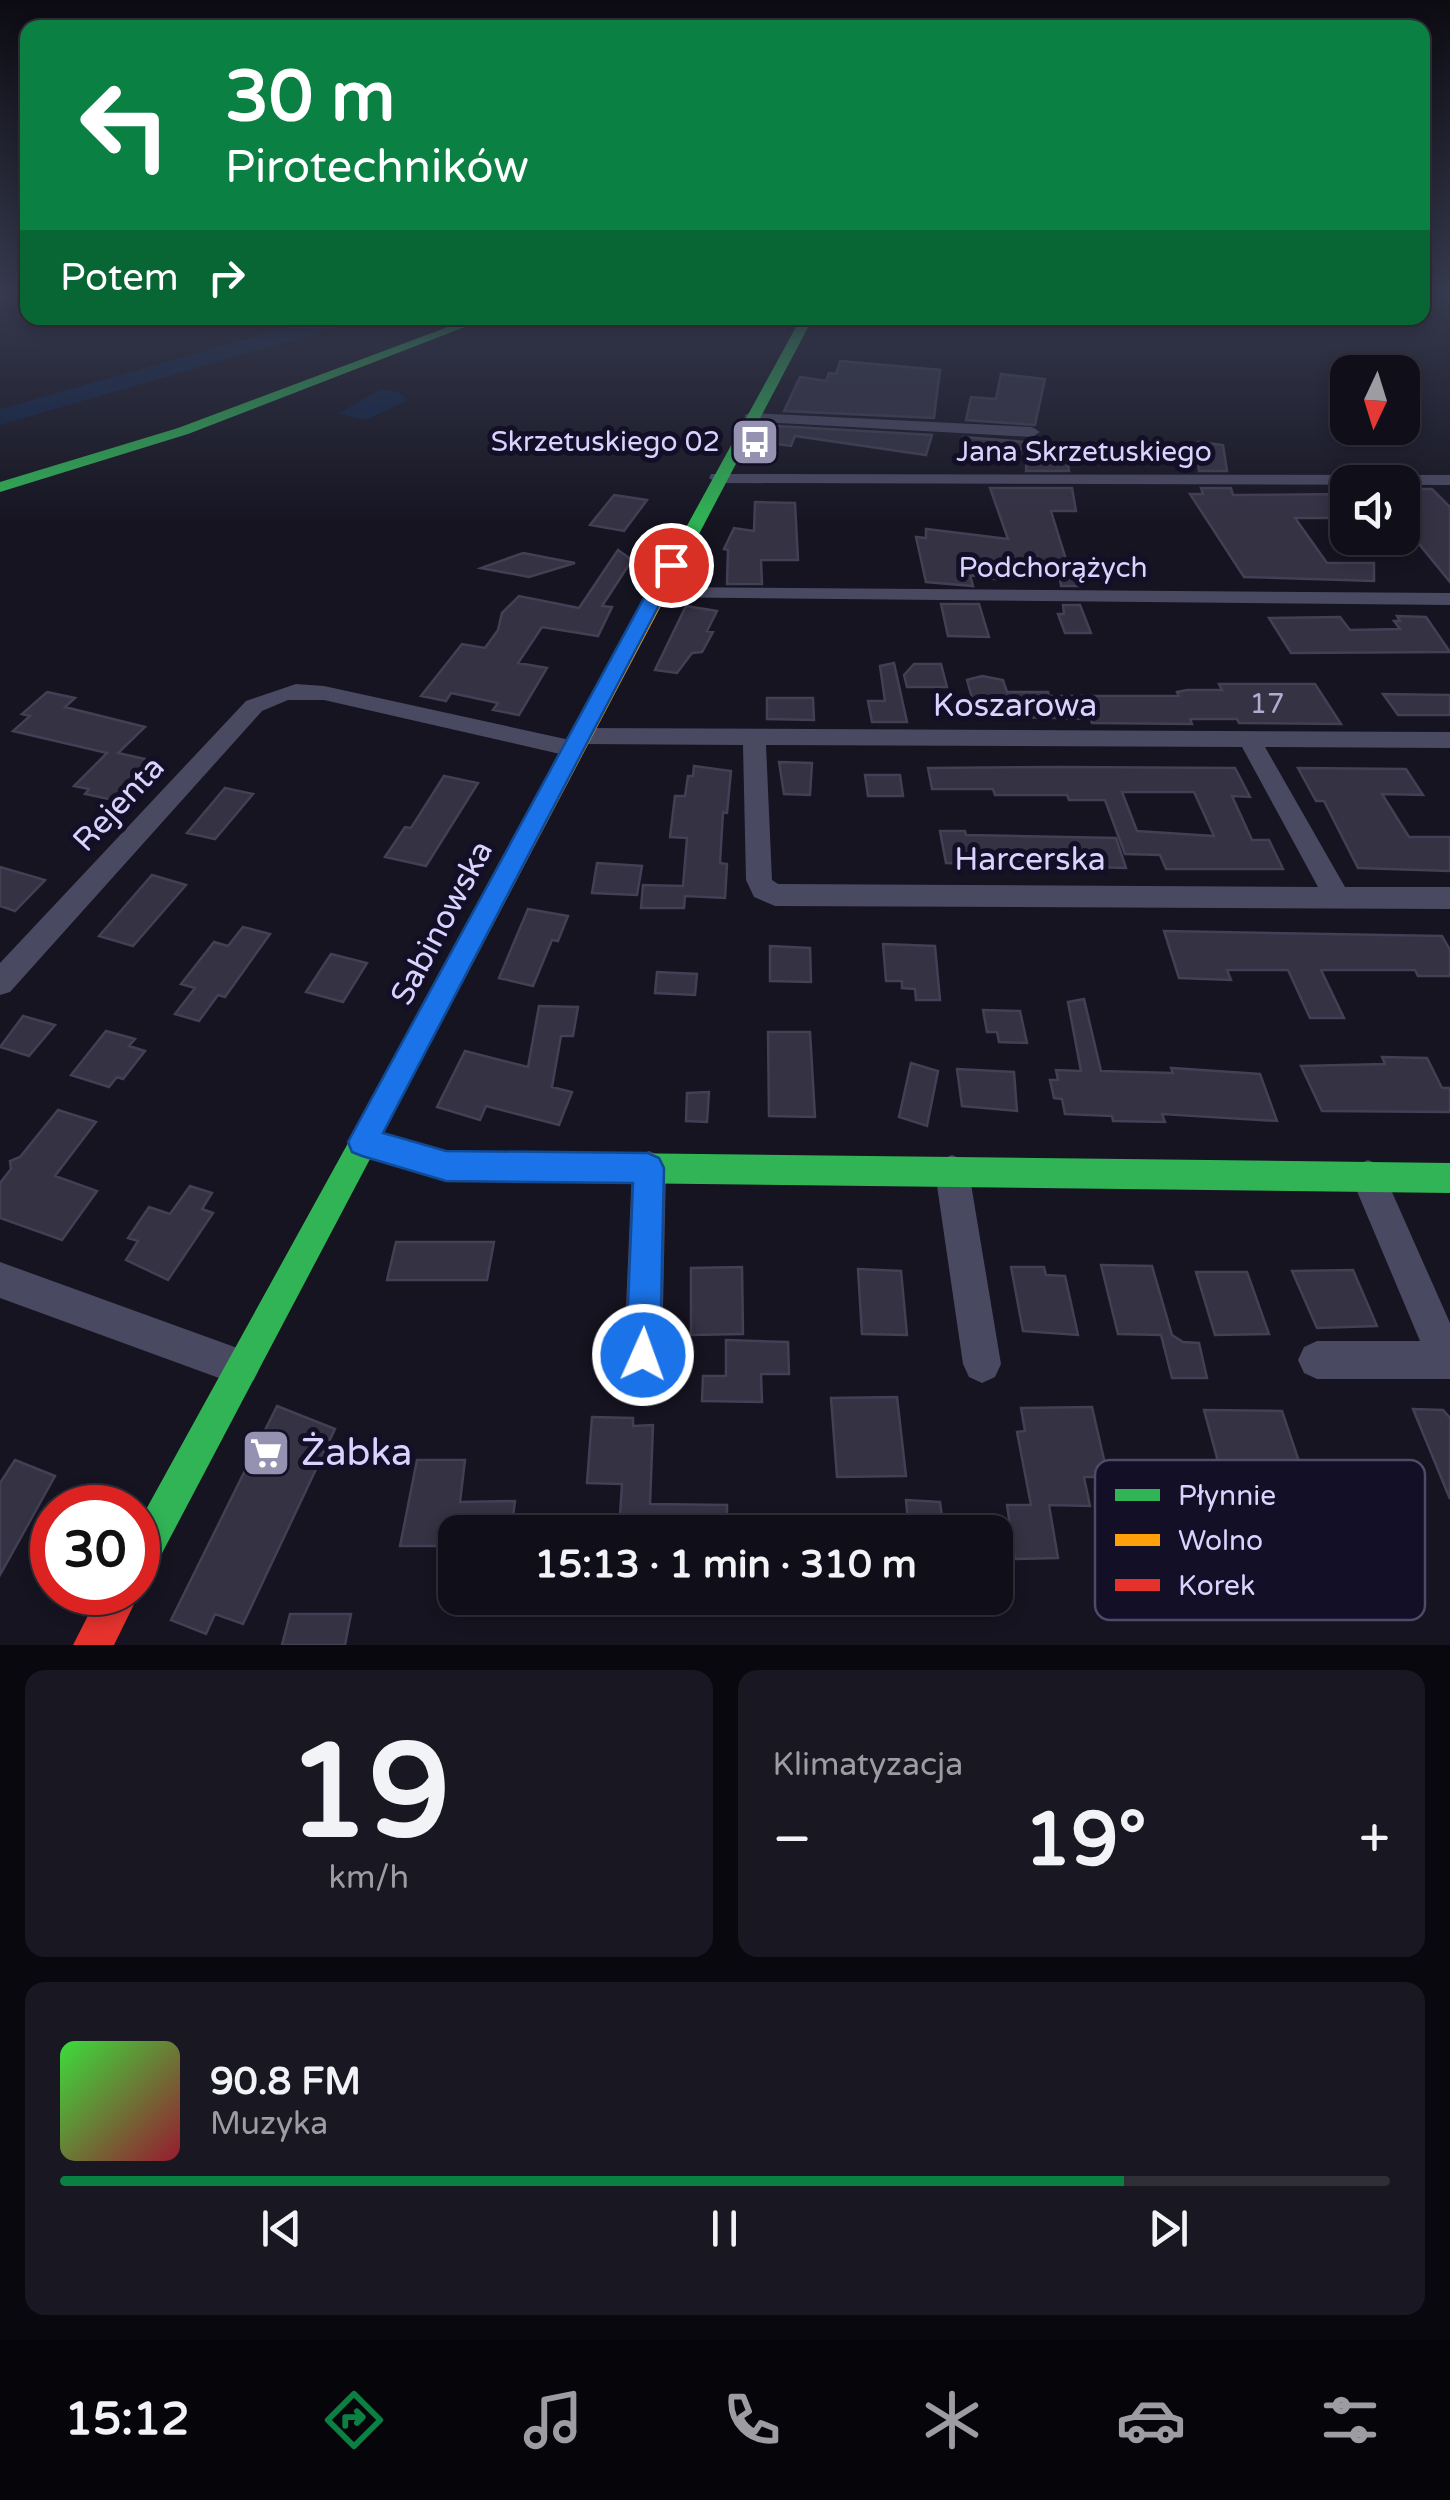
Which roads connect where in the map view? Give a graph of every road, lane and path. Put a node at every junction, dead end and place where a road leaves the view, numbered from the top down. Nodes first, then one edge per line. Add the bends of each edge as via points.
1 (309, 371) edge
2 (348, 371) edge
3 (776, 371) edge
4 (750, 418) junction
5 (1032, 432) dead end
6 (0, 474) edge
7 (718, 478) junction
8 (1450, 480) edge
9 (0, 487) edge
10 (656, 593) junction
11 (1450, 598) edge
12 (300, 689) joint
13 (754, 737) junction
14 (1249, 739) junction
15 (1450, 740) edge
16 (576, 742) junction
17 (1336, 898) junction
18 (1450, 898) edge
19 (0, 983) edge
20 (362, 1142) junction
21 (648, 1168) junction
22 (952, 1172) junction
23 (1368, 1177) junction
24 (1450, 1178) edge
25 (0, 1280) edge
26 (643, 1355) dead end
27 (1317, 1360) dead end
28 (1449, 1360) edge
29 (982, 1364) dead end
30 (242, 1367) junction
31 (160, 1520) edge
32 (108, 1615) edge
33 (93, 1645) edge

1 - 6 street
2 - 9 street via 158,441
3 - 4 street, Sabinowska
4 - 5 street
4 - 7 street, Sabinowska
7 - 8 street, Jana Skrzetuskiego
7 - 10 street, Sabinowska
10 - 11 street, Podchorążych
10 - 16 street, Sabinowska
12 - 16 street, Koszarowa
12 - 19 street, Rejenta via 254,706
13 - 14 street, Koszarowa
13 - 16 street, Koszarowa
13 - 17 street, Harcerska via 759,880 775,894
14 - 15 street, Koszarowa
14 - 17 street
16 - 20 street, Sabinowska
17 - 18 street, Harcerska
20 - 21 street via 446,1166
20 - 30 street, Sabinowska
21 - 22 street
21 - 26 street
22 - 23 street
22 - 29 street
23 - 24 street
23 - 28 street
25 - 30 street
27 - 28 street
30 - 31 street, Sabinowska
32 - 33 street

